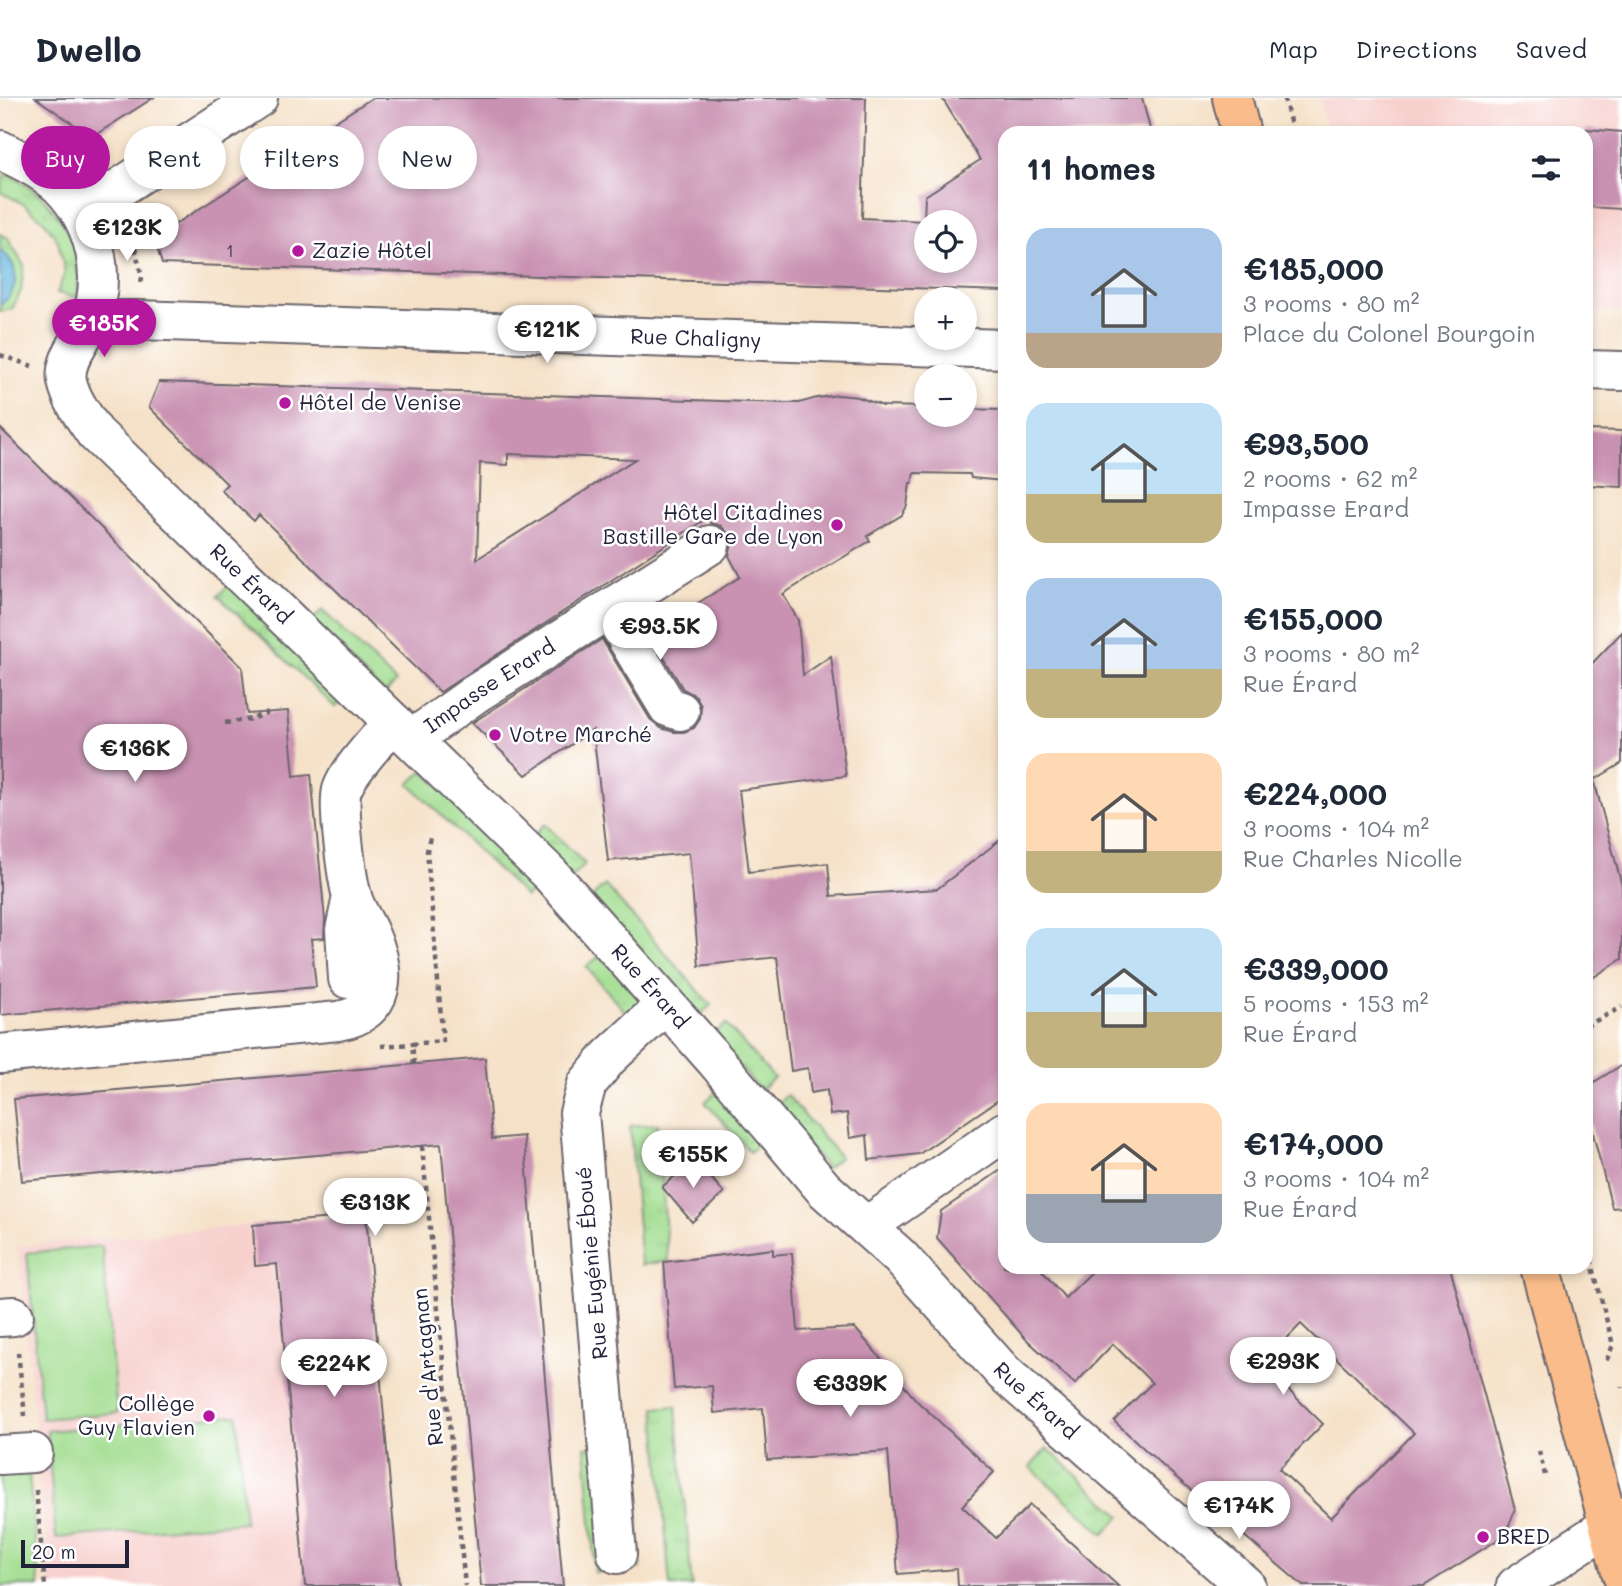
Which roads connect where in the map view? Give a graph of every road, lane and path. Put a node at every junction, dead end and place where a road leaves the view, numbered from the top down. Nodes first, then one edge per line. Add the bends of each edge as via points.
1 (258, 98) edge
2 (1232, 98) edge
3 (1284, 98) edge
4 (1239, 126) edge
5 (1291, 126) edge
6 (0, 150) edge
7 (81, 213) junction
8 (90, 320) junction
9 (998, 349) edge
10 (1593, 370) edge
11 (1622, 371) edge
12 (710, 545) dead end
13 (609, 609) junction
14 (680, 711) dead end
15 (268, 712) dead end
16 (225, 723) dead end
17 (403, 731) junction
18 (430, 837) dead end
19 (352, 897) junction
20 (348, 979) dead end
21 (665, 1005) junction
22 (1622, 1007) edge
23 (1593, 1022) edge
24 (0, 1054) edge
25 (414, 1064) dead end
26 (998, 1136) edge
27 (422, 1146) dead end
28 (867, 1227) junction
29 (1542, 1274) edge
30 (7, 1316) edge
31 (1539, 1451) dead end
32 (16, 1454) edge
33 (1545, 1475) dead end
34 (1615, 1521) edge
35 (617, 1554) dead end
36 (1622, 1575) edge
37 (45, 1586) edge
38 (465, 1586) edge
39 (1246, 1586) edge
40 (1516, 1586) edge

1 - 7 street
2 - 4 main road
3 - 5 path
6 - 7 street via 60,187
7 - 8 street via 98,265
8 - 9 street, Rue Chaligny
8 - 17 street, Rue Érard via 66,379 77,407 95,433
10 - 11 street
12 - 13 street, Impasse Erard
13 - 14 street via 668,707
13 - 17 street, Impasse Erard via 475,694
15 - 16 path
17 - 19 street, Impasse Erard via 358,765 342,789 340,806
17 - 21 street, Rue Érard via 551,876
18 - 25 path via 427,851 443,1041 412,1044
19 - 20 street via 345,930
19 - 24 street via 379,963 380,989 373,1003 351,1019
21 - 28 street, Rue Érard via 824,1189
21 - 35 street, Rue Eugénie Éboué via 609,1056 587,1084 579,1113
22 - 23 path
26 - 28 street
27 - 38 path, Rue d'Artagnan
28 - 39 street, Rue Érard via 900,1257 1004,1373
29 - 34 main road
30 - 32 path via 24,1411
31 - 33 path
32 - 37 path
34 - 36 main road
34 - 40 street

